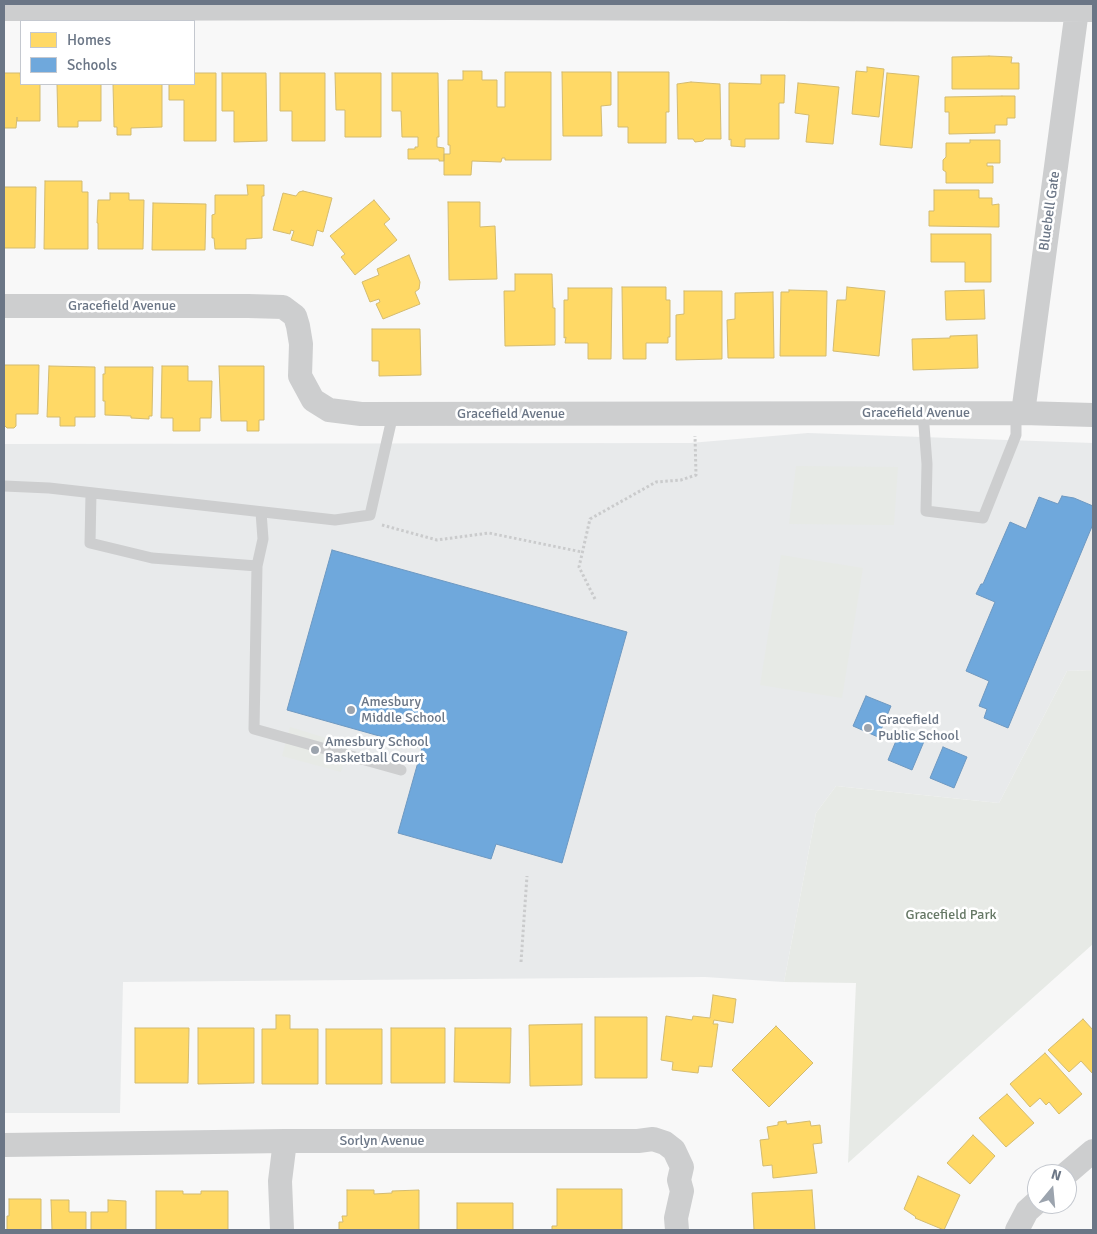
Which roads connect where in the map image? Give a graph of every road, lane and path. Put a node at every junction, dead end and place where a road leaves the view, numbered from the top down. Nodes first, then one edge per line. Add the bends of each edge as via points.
1 (4, 9) edge
2 (1085, 10) edge
3 (4, 306) edge
4 (923, 413) junction
5 (1020, 413) junction
6 (393, 414) junction
7 (1093, 415) edge
8 (695, 435) dead end
9 (4, 486) edge
10 (91, 493) junction
11 (261, 512) junction
12 (354, 517) junction
13 (582, 552) junction
14 (257, 566) junction
15 (596, 599) dead end
16 (401, 770) dead end
17 (527, 876) dead end
18 (521, 962) dead end
19 (285, 1142) junction
20 (4, 1145) edge
21 (1093, 1151) edge
22 (1077, 1165) edge
23 (1027, 1211) edge
24 (282, 1230) edge
25 (677, 1230) edge
26 (1017, 1230) edge

1 - 2 street
2 - 5 street, Bluebell Gate
3 - 6 street, Gracefield Avenue via 283,308 294,316 298,326 300,376 313,400 329,410
4 - 5 street, Gracefield Avenue
4 - 5 lane via 926,511 983,518 1016,435
4 - 6 street, Gracefield Avenue
5 - 7 street, Gracefield Avenue
6 - 12 lane via 370,515
8 - 13 path via 696,475 656,482 590,518
9 - 10 lane
10 - 11 lane
10 - 14 lane via 90,543 152,558
11 - 12 lane via 335,520
11 - 14 lane via 263,539
12 - 13 path via 437,540 489,533
13 - 15 path via 579,567
14 - 16 lane via 254,729
17 - 18 path
19 - 20 street, Sorlyn Avenue
19 - 24 street via 280,1181
19 - 25 street, Sorlyn Avenue via 638,1142 652,1139 674,1150 682,1167 678,1180 682,1191 676,1218
21 - 22 street
23 - 26 street

